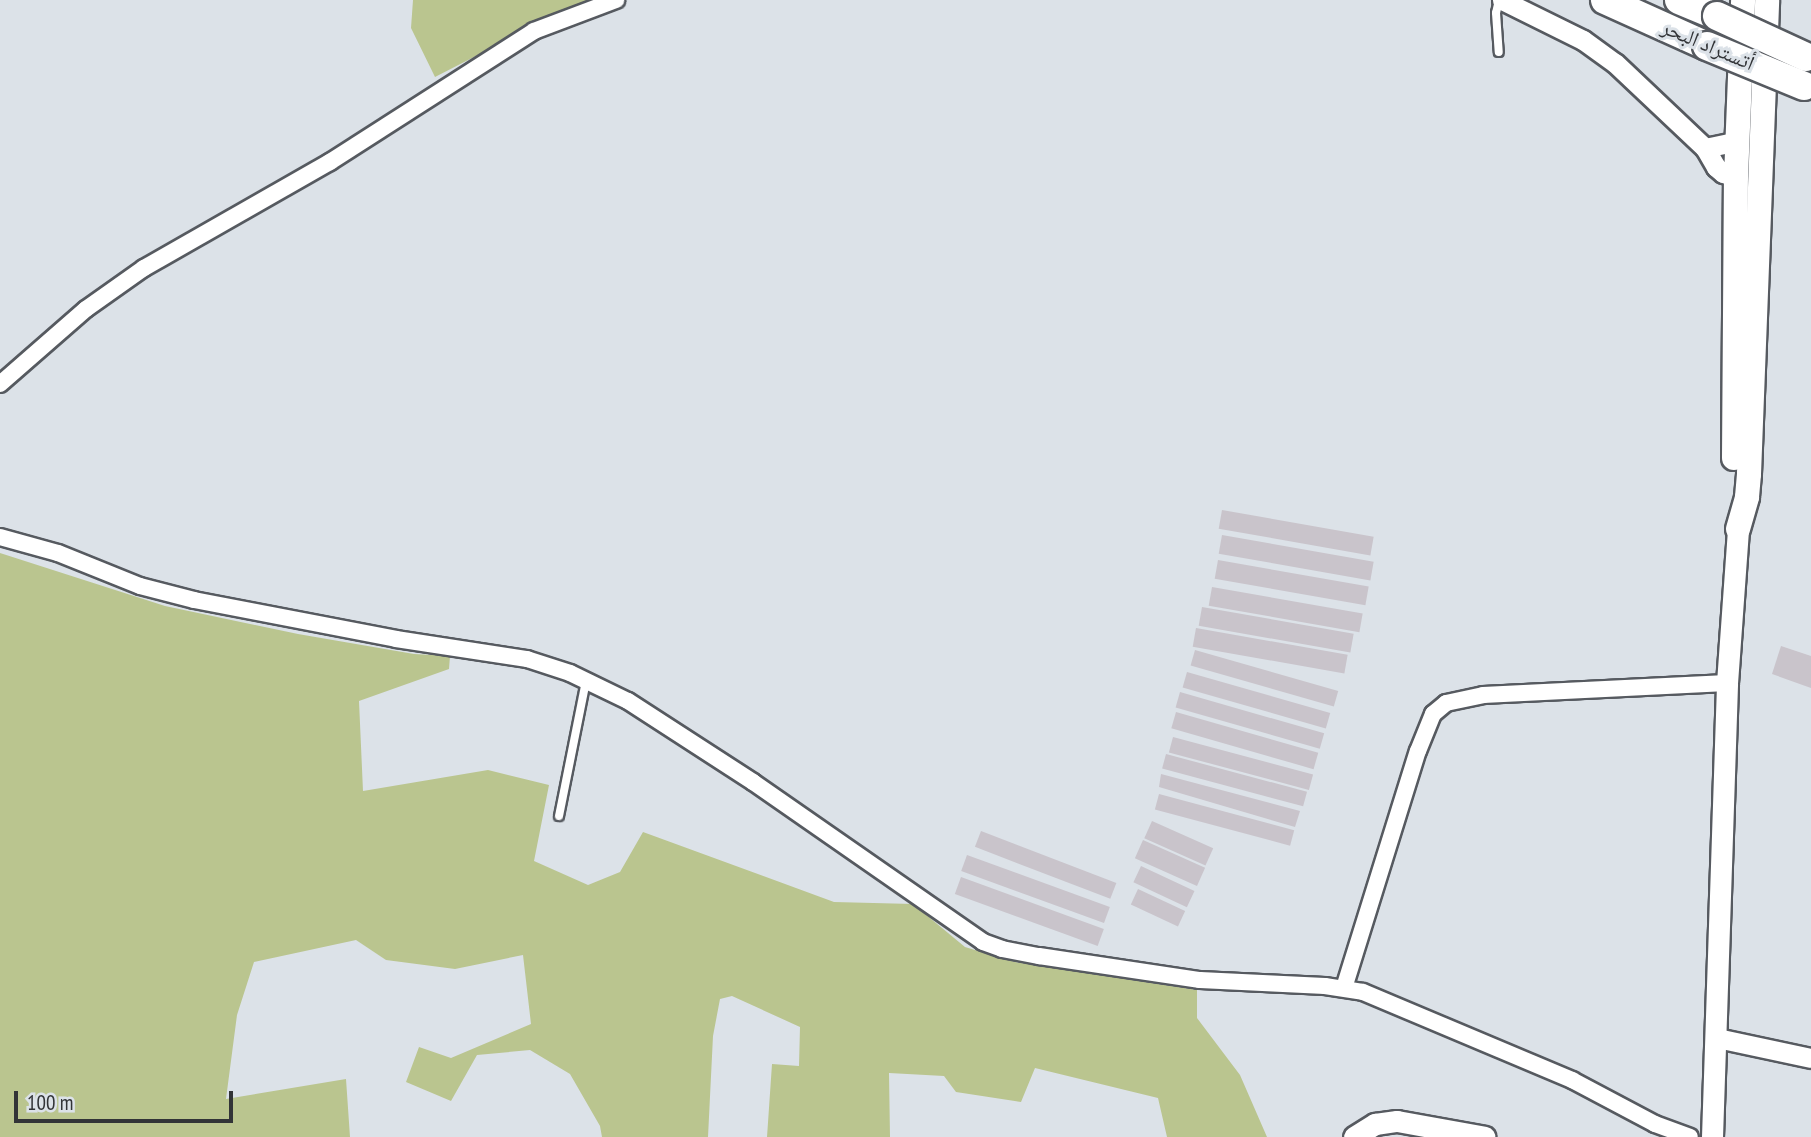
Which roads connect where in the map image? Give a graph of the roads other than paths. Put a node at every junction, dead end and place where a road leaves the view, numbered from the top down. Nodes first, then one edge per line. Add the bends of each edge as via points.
1 (616, 0) edge
2 (1500, 0) edge
3 (1605, 0) edge
4 (1679, 0) edge
5 (1743, 0) edge
6 (1767, 0) edge
7 (1499, 52) dead end
8 (1808, 73) edge
9 (1749, 142) junction
10 (1705, 148) junction
11 (1748, 175) junction
12 (0, 384) edge
13 (1738, 529) joint
14 (0, 537) edge
15 (586, 681) junction
16 (1727, 683) junction
17 (559, 816) dead end
18 (1344, 988) junction
19 (1717, 1038) junction
20 (1811, 1058) edge
21 (1354, 1137) edge
22 (1486, 1137) edge
23 (1690, 1137) edge
24 (1712, 1137) edge

1 - 12 street via 534,31 330,162 144,268 86,309
2 - 7 lane via 1496,13
2 - 10 street via 1583,40 1615,63
3 - 8 highway, أتستراد البحر, bridge via 1707,46
4 - 8 highway, أتستراد البحر, bridge via 1717,16
5 - 9 main road
6 - 9 main road
9 - 10 street
9 - 11 main road
10 - 11 street via 1723,173
11 - 13 main road via 1733,478
13 - 16 main road
14 - 15 street via 194,600 527,659
15 - 17 lane
15 - 18 street via 628,701 763,789 983,942 1039,956 1200,980
16 - 18 street via 1483,695 1446,702 1433,714 1418,751
16 - 19 main road
18 - 23 street via 1572,1080 1655,1124
19 - 20 street
19 - 24 main road
21 - 22 main road via 1375,1124 1396,1121

